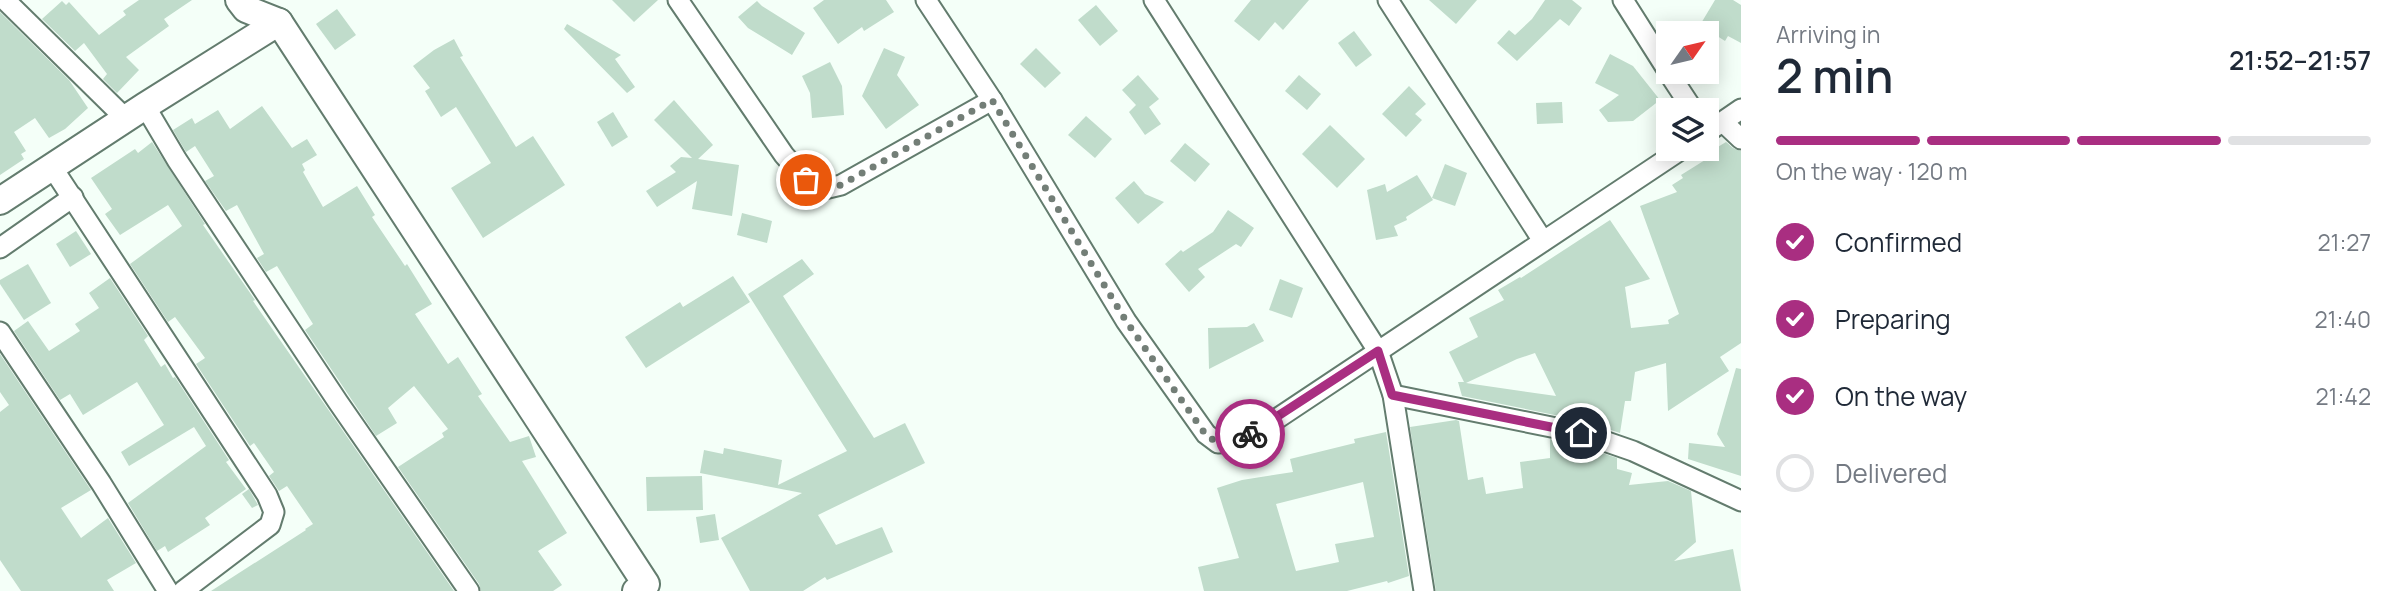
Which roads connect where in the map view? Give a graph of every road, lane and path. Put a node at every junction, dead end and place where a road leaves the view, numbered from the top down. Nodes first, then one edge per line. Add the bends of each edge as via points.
1 (5, 0) edge
2 (678, 0) edge
3 (926, 0) edge
4 (1154, 0) edge
5 (1388, 0) edge
6 (1623, 0) edge
7 (247, 3) edge
8 (279, 22) junction
9 (1656, 52) edge
10 (992, 100) junction
11 (1741, 109) edge
12 (136, 112) junction
13 (1719, 124) edge
14 (1719, 133) edge
15 (1741, 139) edge
16 (1664, 161) edge
17 (52, 167) junction
18 (73, 197) junction
19 (0, 201) edge
20 (1543, 241) junction
21 (0, 248) edge
22 (0, 332) edge
23 (1378, 351) junction
24 (1392, 395) junction
25 (1741, 501) edge
26 (160, 588) edge
27 (644, 589) edge
28 (183, 591) edge
29 (469, 591) edge
30 (1424, 591) edge

1 - 12 street
2 - 10 street via 784,155 820,190 841,185
3 - 10 street
4 - 23 street
5 - 20 street
6 - 9 street
7 - 8 street
8 - 12 street
8 - 27 street
10 - 23 street via 1126,321 1206,435 1218,443 1236,442 1266,426
11 - 13 street
12 - 17 street
12 - 29 street via 177,160
14 - 15 street
16 - 20 street
17 - 18 street
17 - 19 street
18 - 21 street
18 - 28 street via 274,512 270,525
20 - 23 street
22 - 26 street via 101,483
23 - 24 street
24 - 25 street via 1581,433 1633,451
24 - 30 street

